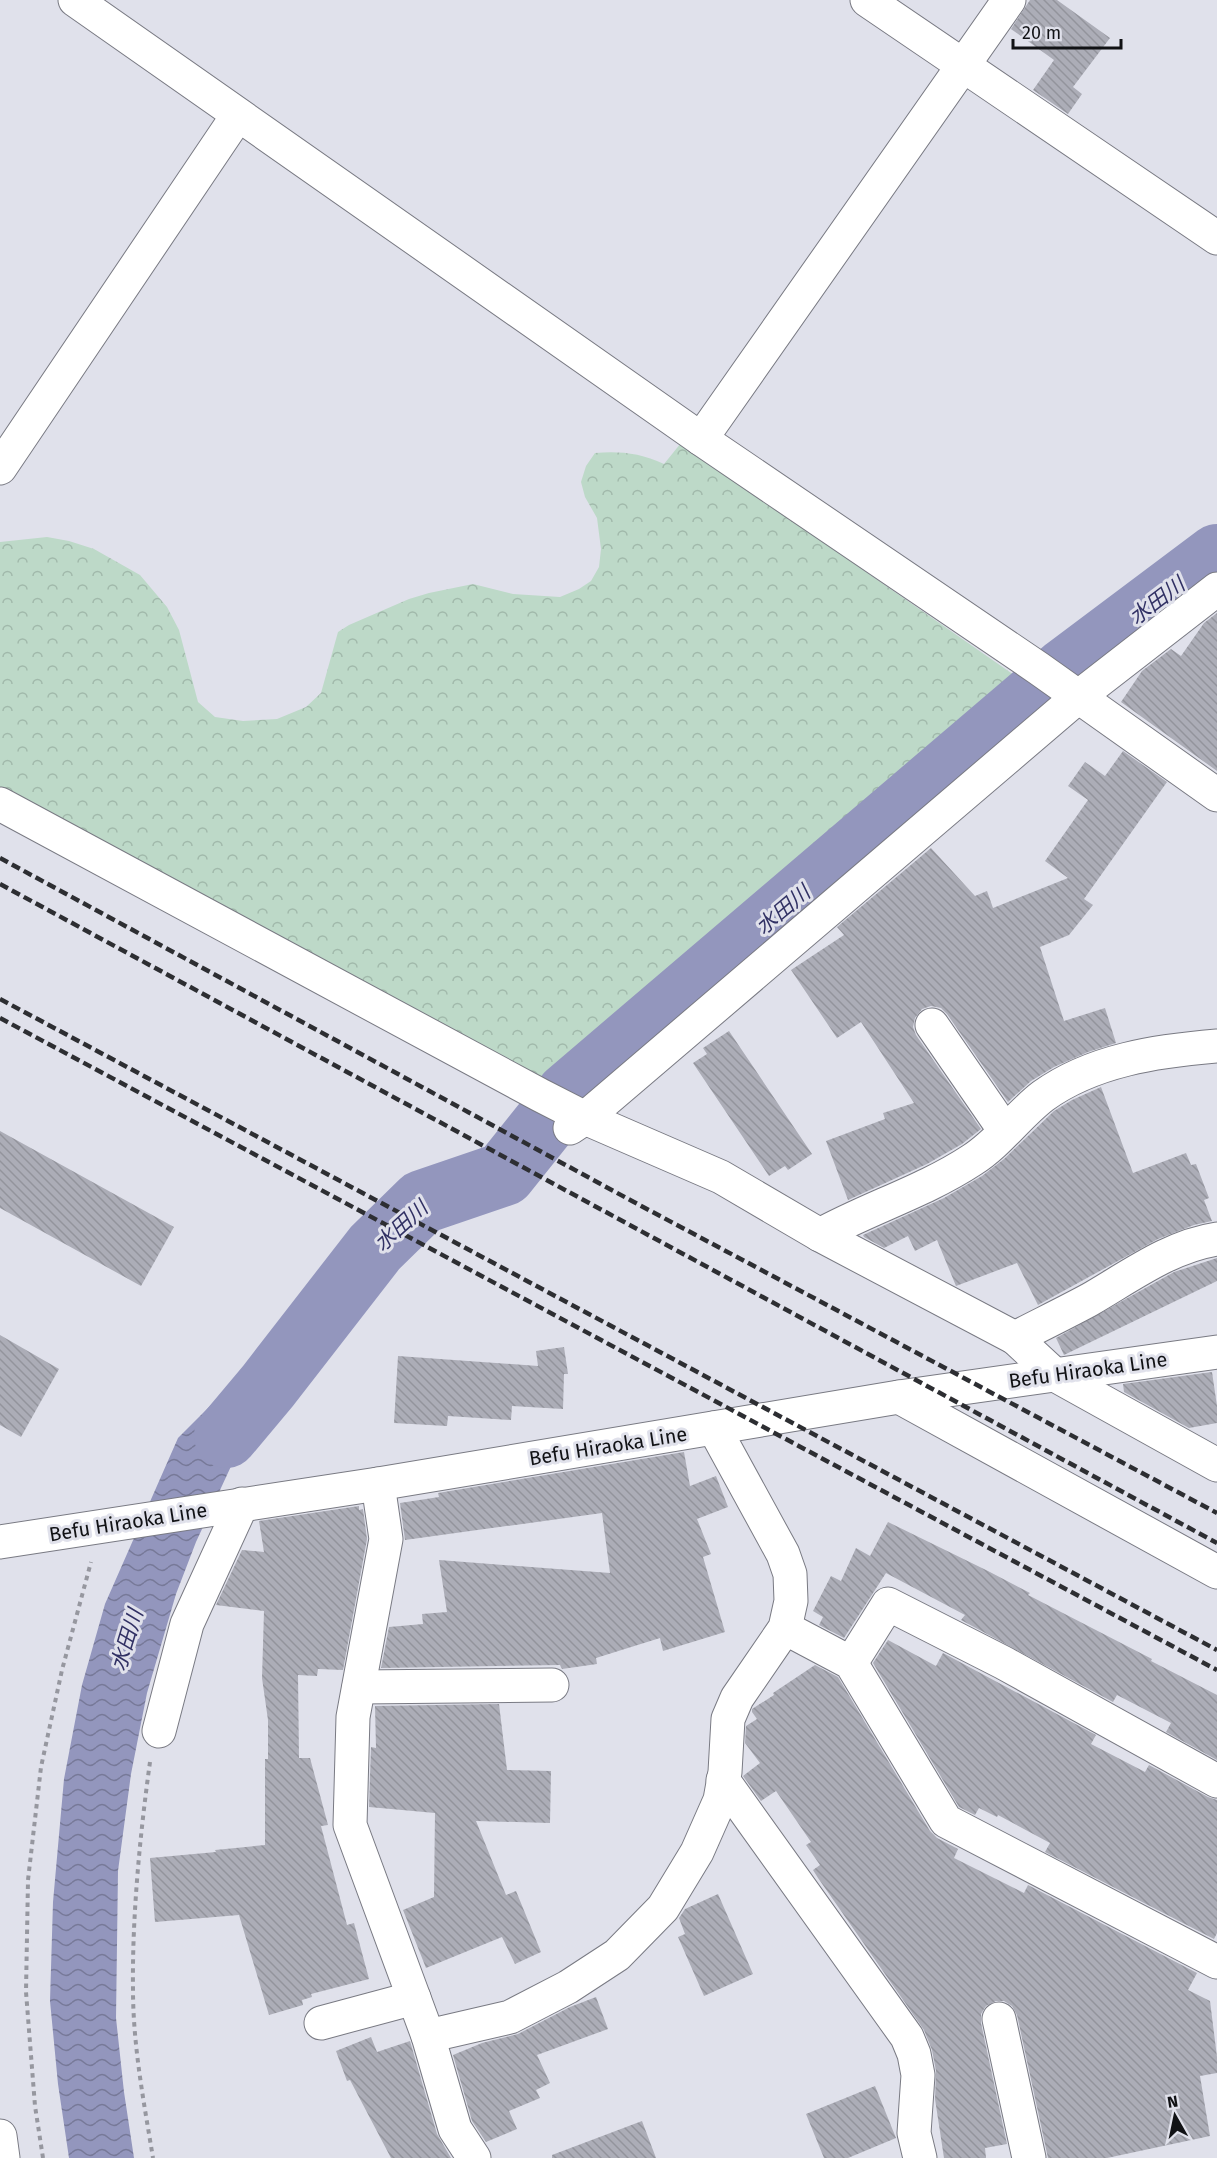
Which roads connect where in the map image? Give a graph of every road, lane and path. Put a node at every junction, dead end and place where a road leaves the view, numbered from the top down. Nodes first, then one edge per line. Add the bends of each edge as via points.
1 (75, 0) edge
2 (867, 0) edge
3 (1009, 0) edge
4 (964, 65) junction
5 (238, 114) junction
6 (1217, 238) edge
7 (701, 440) junction
8 (0, 468) edge
9 (1213, 597) edge
10 (1078, 697) junction
11 (1217, 795) edge
12 (0, 804) edge
13 (932, 1026) dead end
14 (1217, 1046) edge
15 (577, 1120) junction
16 (1005, 1131) junction
17 (820, 1235) junction
18 (1217, 1239) edge
19 (1015, 1338) junction
20 (1217, 1352) edge
21 (1055, 1375) junction
22 (899, 1397) junction
23 (714, 1428) junction
24 (1217, 1465) edge
25 (378, 1484) junction
26 (242, 1504) junction
27 (99, 1527) junction
28 (0, 1542) edge
29 (1217, 1572) edge
30 (785, 1628) junction
31 (851, 1663) junction
32 (552, 1685) dead end
33 (359, 1687) junction
34 (159, 1731) joint
35 (723, 1780) junction
36 (1217, 1780) edge
37 (1217, 1962) edge
38 (414, 1998) junction
39 (999, 2019) dead end
40 (321, 2023) dead end
41 (428, 2036) junction
42 (0, 2136) edge
43 (3, 2158) edge
44 (43, 2158) edge
45 (153, 2158) edge
46 (474, 2158) edge
47 (920, 2158) edge
48 (1029, 2158) edge

1 - 5 street
2 - 4 street
3 - 4 street
4 - 6 street
4 - 7 street
5 - 7 street
5 - 8 street
7 - 10 street
9 - 10 street
10 - 11 street
10 - 15 street
12 - 15 street via 540,1095
13 - 16 street
14 - 16 street via 1144,1055 1076,1076 1043,1096
15 - 17 street via 721,1178
16 - 17 street via 954,1171
17 - 19 street
18 - 19 street via 1149,1264
19 - 21 street
20 - 21 street, Befu Hiraoka Line
21 - 22 street, Befu Hiraoka Line
21 - 24 street
22 - 23 street, Befu Hiraoka Line
22 - 29 street
23 - 25 street, Befu Hiraoka Line
23 - 30 street via 783,1554 791,1601
25 - 26 street, Befu Hiraoka Line
25 - 33 street via 386,1539
26 - 27 street, Befu Hiraoka Line
26 - 34 street via 187,1623
27 - 28 street, Befu Hiraoka Line
27 - 44 path via 41,1767 28,1880 26,1992
30 - 31 street
30 - 35 street via 737,1698 728,1719
31 - 36 street via 888,1604
31 - 37 street via 946,1821
32 - 33 street
33 - 38 street via 353,1717 350,1825
34 - 45 path via 150,1763 132,1991
35 - 41 street via 720,1800 675,1890 663,1908 617,1955 568,1988 510,2017
35 - 47 street via 907,2037 918,2075 914,2133
38 - 40 street
38 - 41 street
39 - 48 street
41 - 46 street via 455,2129
42 - 43 street

